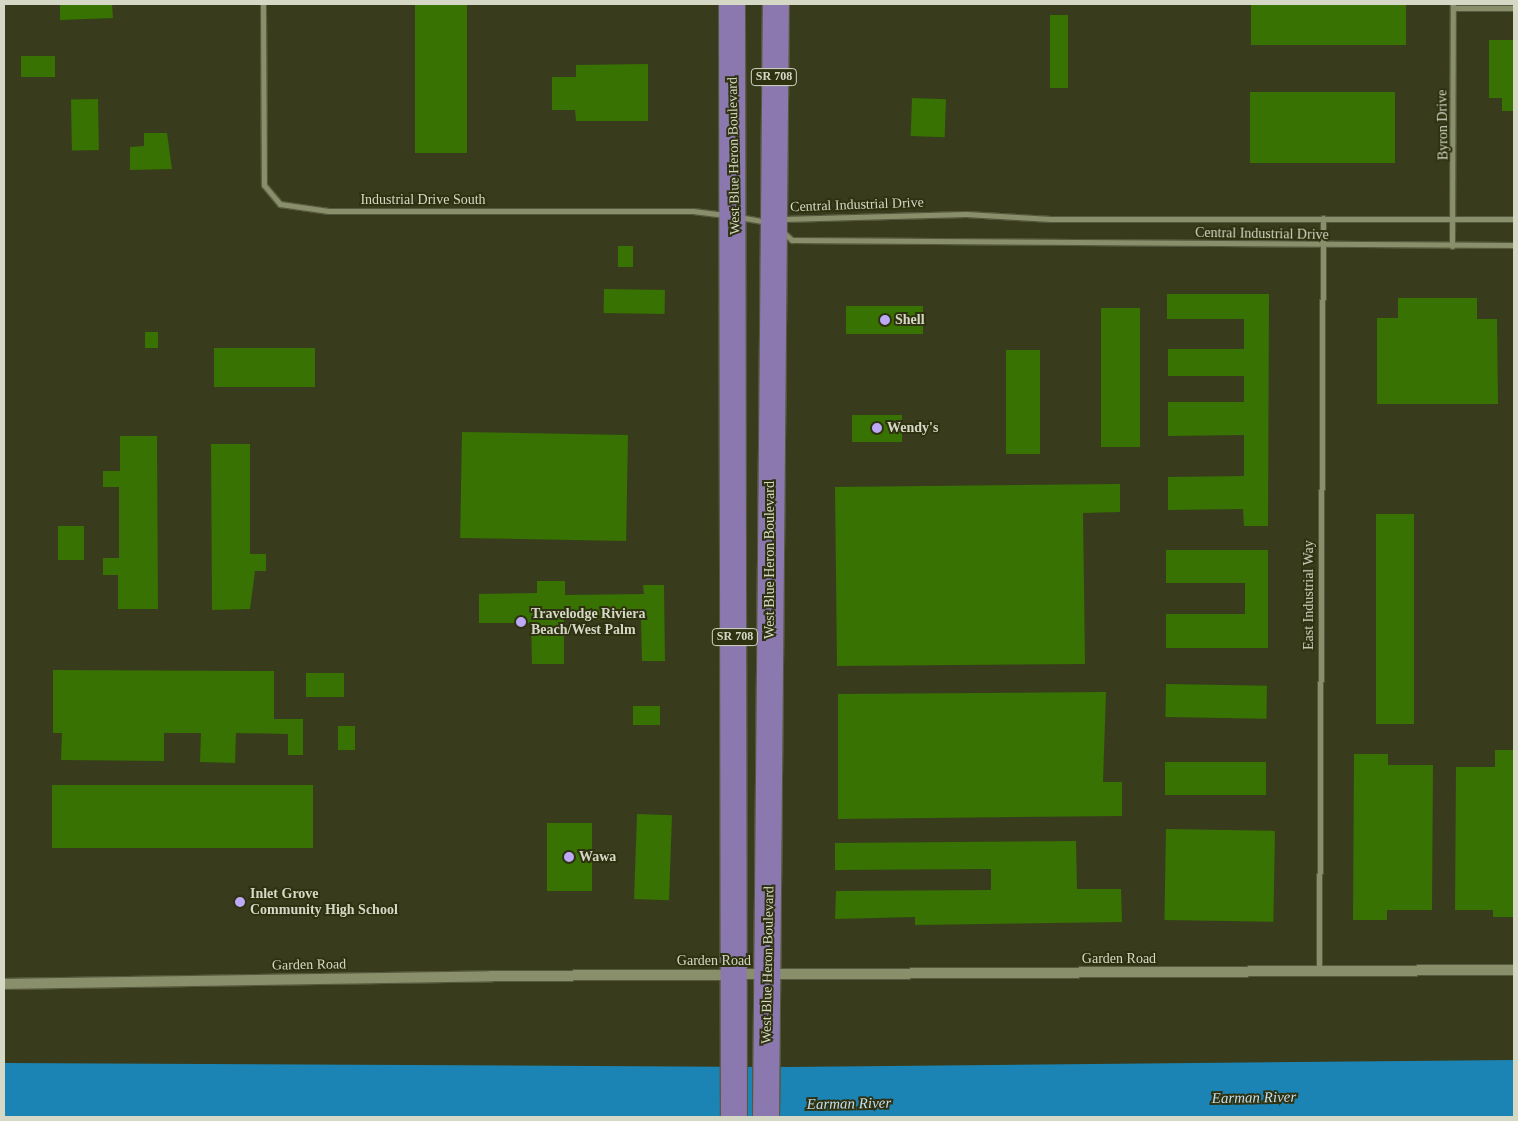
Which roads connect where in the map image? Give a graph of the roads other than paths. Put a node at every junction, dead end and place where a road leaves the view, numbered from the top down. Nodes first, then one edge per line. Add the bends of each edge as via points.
1 (263, 4) edge
2 (732, 4) edge
3 (776, 4) edge
4 (1453, 6) edge
5 (1514, 8) edge
6 (735, 217) junction
7 (1323, 218) junction
8 (1455, 219) junction
9 (1514, 219) edge
10 (771, 222) junction
11 (1514, 245) edge
12 (1323, 246) junction
13 (1452, 246) junction
14 (1514, 970) edge
15 (1319, 972) junction
16 (735, 975) junction
17 (768, 975) junction
18 (4, 984) edge
19 (734, 1117) edge
20 (766, 1117) edge

1 - 6 street, Industrial Drive South via 264,185 280,204 328,211 694,211
2 - 6 main road, West Blue Heron Boulevard / SR 708
3 - 10 main road, West Blue Heron Boulevard / SR 708
4 - 5 street
4 - 8 street, Byron Drive
6 - 10 street, Industrial Drive South
6 - 16 main road, West Blue Heron Boulevard / SR 708
7 - 8 street, Central Industrial Drive
7 - 10 street, Central Industrial Drive via 1052,219 948,214 790,217
7 - 12 street, East Industrial Way
8 - 9 street, Central Industrial Drive
8 - 13 street, Byron Drive
10 - 12 street, Central Industrial Drive via 792,240
10 - 17 main road, West Blue Heron Boulevard / SR 708
11 - 13 street, Central Industrial Drive
12 - 13 street, Central Industrial Drive
12 - 15 street, East Industrial Way
14 - 15 street, Garden Road
15 - 17 street, Garden Road
16 - 17 street, Garden Road
16 - 18 street, Garden Road
16 - 19 main road, West Blue Heron Boulevard / SR 708
17 - 20 main road, West Blue Heron Boulevard / SR 708

